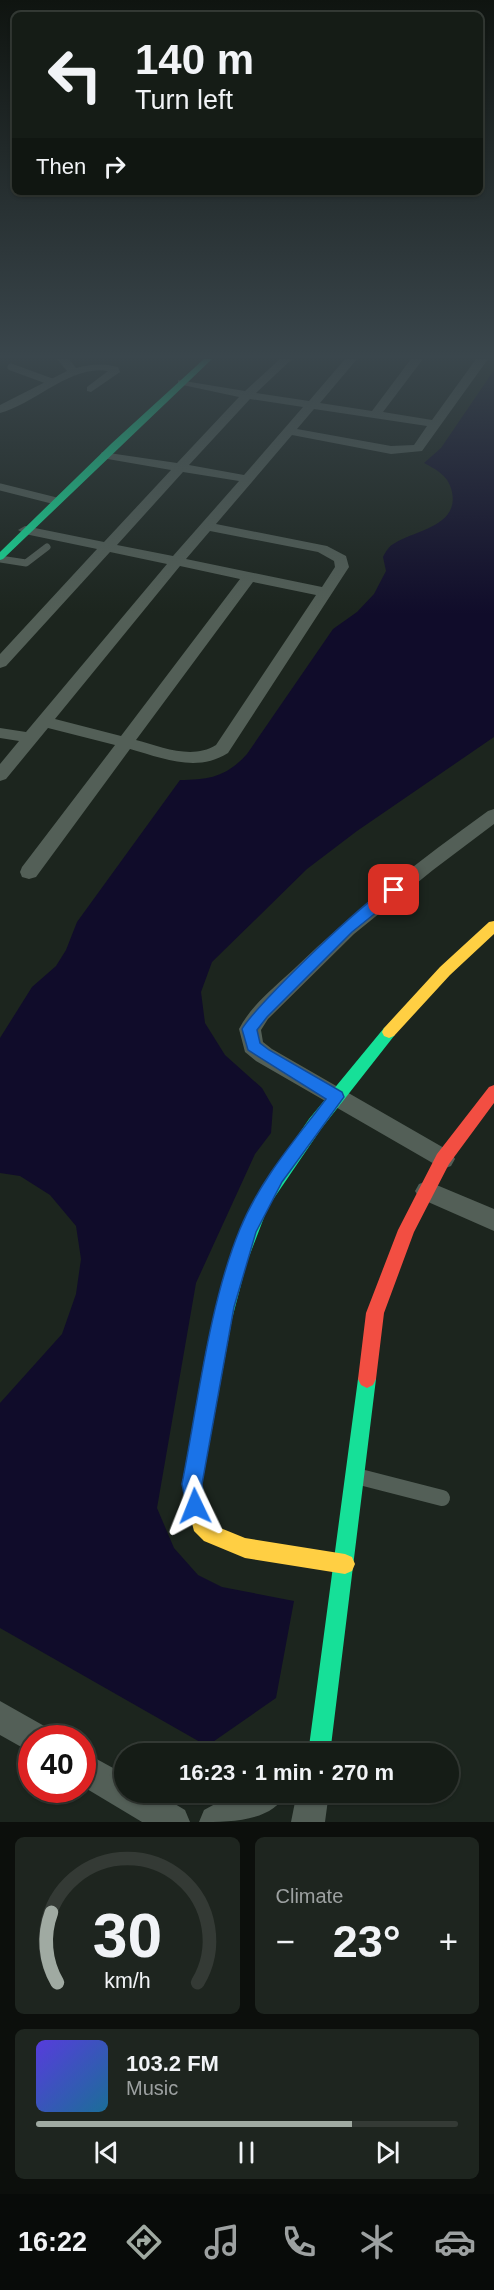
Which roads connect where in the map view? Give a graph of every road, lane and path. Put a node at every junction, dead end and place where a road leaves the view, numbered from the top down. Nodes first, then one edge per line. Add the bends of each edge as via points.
1 (116, 444) edge
2 (202, 444) edge
3 (277, 444) edge
4 (364, 444) edge
5 (421, 444) edge
6 (110, 450) junction
7 (185, 463) junction
8 (251, 475) junction
9 (0, 487) edge
10 (56, 501) junction
11 (207, 526) junction
12 (25, 530) junction
13 (47, 547) dead end
14 (107, 547) junction
15 (0, 558) edge
16 (177, 561) junction
17 (250, 576) junction
18 (325, 592) junction
19 (0, 663) edge
20 (45, 722) junction
21 (0, 733) edge
22 (31, 738) junction
23 (125, 743) junction
24 (0, 775) edge
25 (494, 815) edge
26 (29, 872) dead end
27 (494, 926) edge
28 (336, 1097) junction
29 (492, 1097) edge
30 (443, 1159) junction
31 (427, 1191) junction
32 (494, 1220) edge
33 (355, 1475) junction
34 (442, 1498) dead end
35 (345, 1564) junction
36 (0, 1717) edge
37 (18, 1728) edge
38 (321, 1743) edge
39 (96, 1775) edge
40 (251, 1803) edge
41 (311, 1803) edge
42 (173, 1822) edge
43 (216, 1822) edge
44 (308, 1822) edge

1 - 6 main road
2 - 7 street
3 - 8 street
4 - 5 street via 402,451
6 - 7 street
6 - 10 main road
7 - 8 street
7 - 14 street
8 - 11 street
9 - 10 lane
10 - 12 main road
11 - 16 street
11 - 18 street via 334,554 341,559 342,567
12 - 14 street
12 - 15 main road
13 - 15 lane via 20,566
14 - 16 street
14 - 19 street
16 - 17 street
16 - 20 street
17 - 18 street
17 - 23 street
18 - 23 street via 222,749 211,756 184,758
20 - 22 street
20 - 23 street
21 - 22 street
22 - 24 street
23 - 26 street
25 - 28 street via 347,929 261,1013 250,1029 253,1046 264,1055
27 - 28 main road via 415,1000
28 - 30 street
28 - 35 main road via 276,1177 248,1230 225,1307 192,1484 202,1526 218,1537 242,1548
29 - 30 main road
30 - 31 main road
31 - 32 street
31 - 33 main road via 406,1230 375,1313
33 - 34 lane
33 - 35 main road
35 - 38 main road
36 - 37 street
39 - 42 street
40 - 43 street
41 - 44 street

